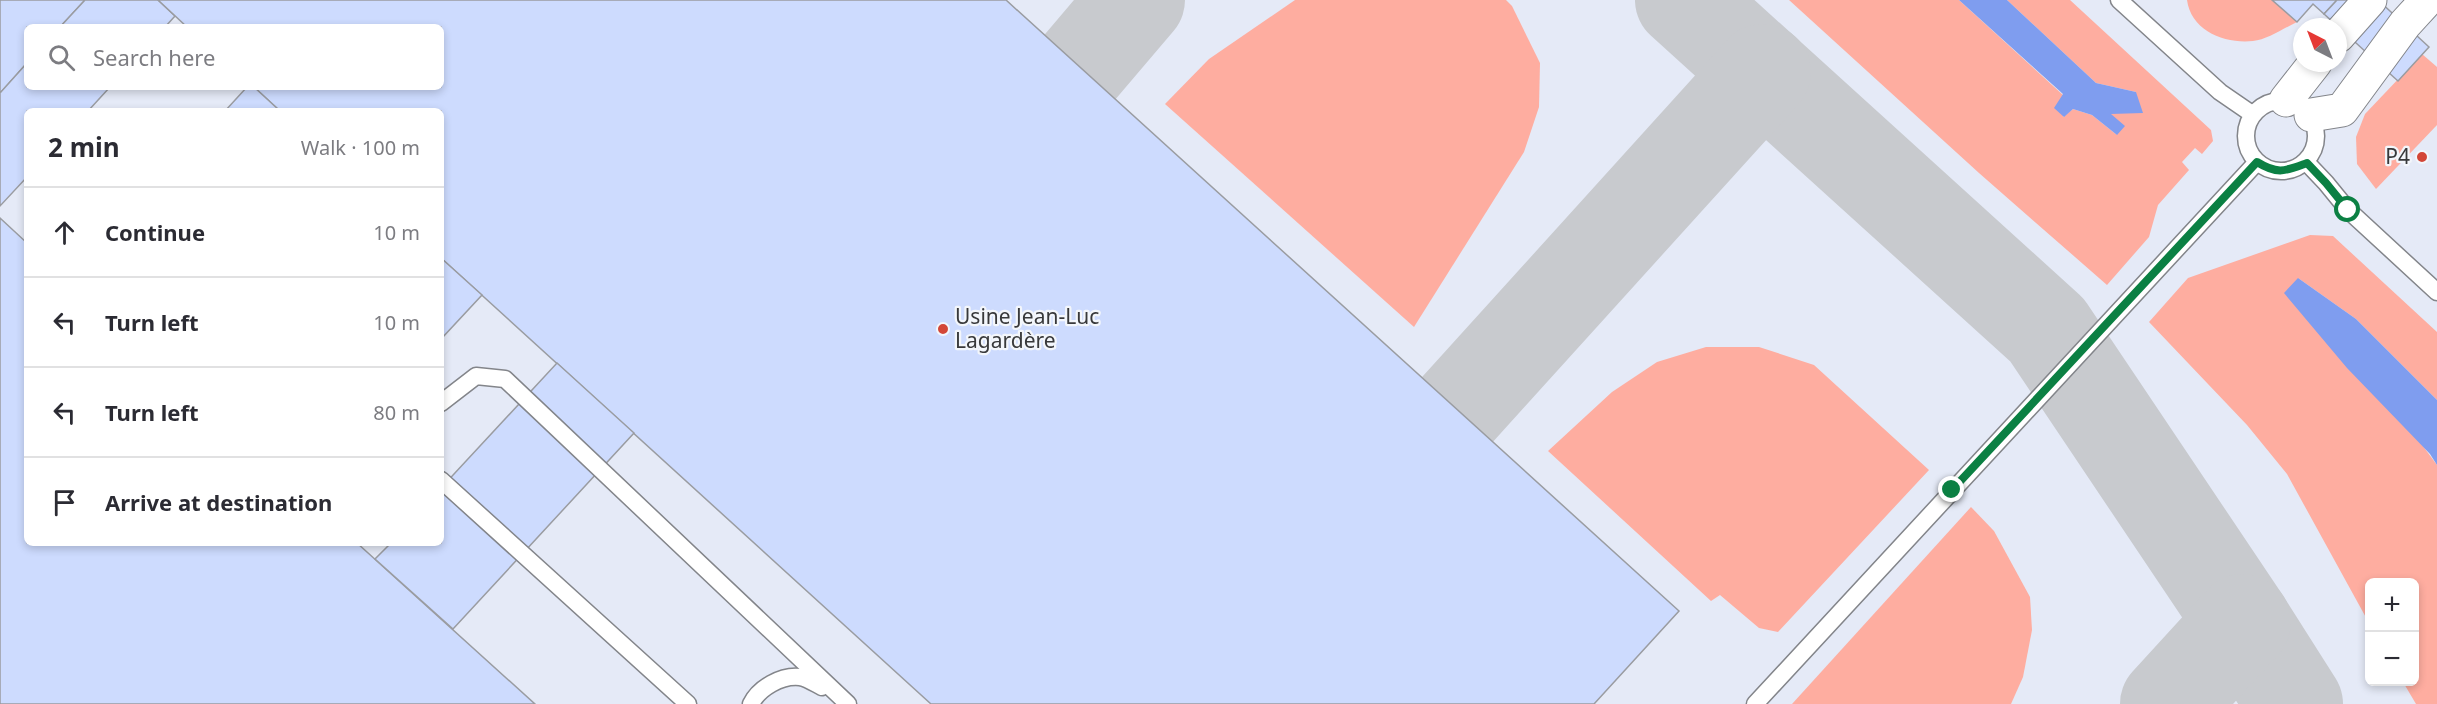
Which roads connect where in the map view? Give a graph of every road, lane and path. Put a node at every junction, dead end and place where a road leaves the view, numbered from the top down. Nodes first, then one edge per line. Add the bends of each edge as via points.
1 (2119, 0) edge
2 (2370, 0) edge
3 (2427, 0) edge
4 (2347, 26) edge
5 (2312, 72) edge
6 (2299, 108) junction
7 (2252, 114) junction
8 (2257, 162) junction
9 (2307, 163) junction
10 (2437, 292) edge
11 (444, 401) edge
12 (444, 483) edge
13 (837, 698) edge
14 (688, 704) edge
15 (751, 704) edge
16 (848, 704) edge
17 (1755, 704) edge

1 - 7 lane via 2220,92
2 - 4 street
3 - 6 street via 2342,110
5 - 6 street
6 - 7 lane via 2272,102
6 - 9 lane via 2317,129 2316,144
7 - 8 lane via 2246,142
8 - 9 lane via 2270,170 2285,171
8 - 17 lane
9 - 10 lane via 2348,210
11 - 13 lane via 476,376 505,379
12 - 14 lane
13 - 15 lane via 800,677 776,681 755,696
13 - 16 lane

